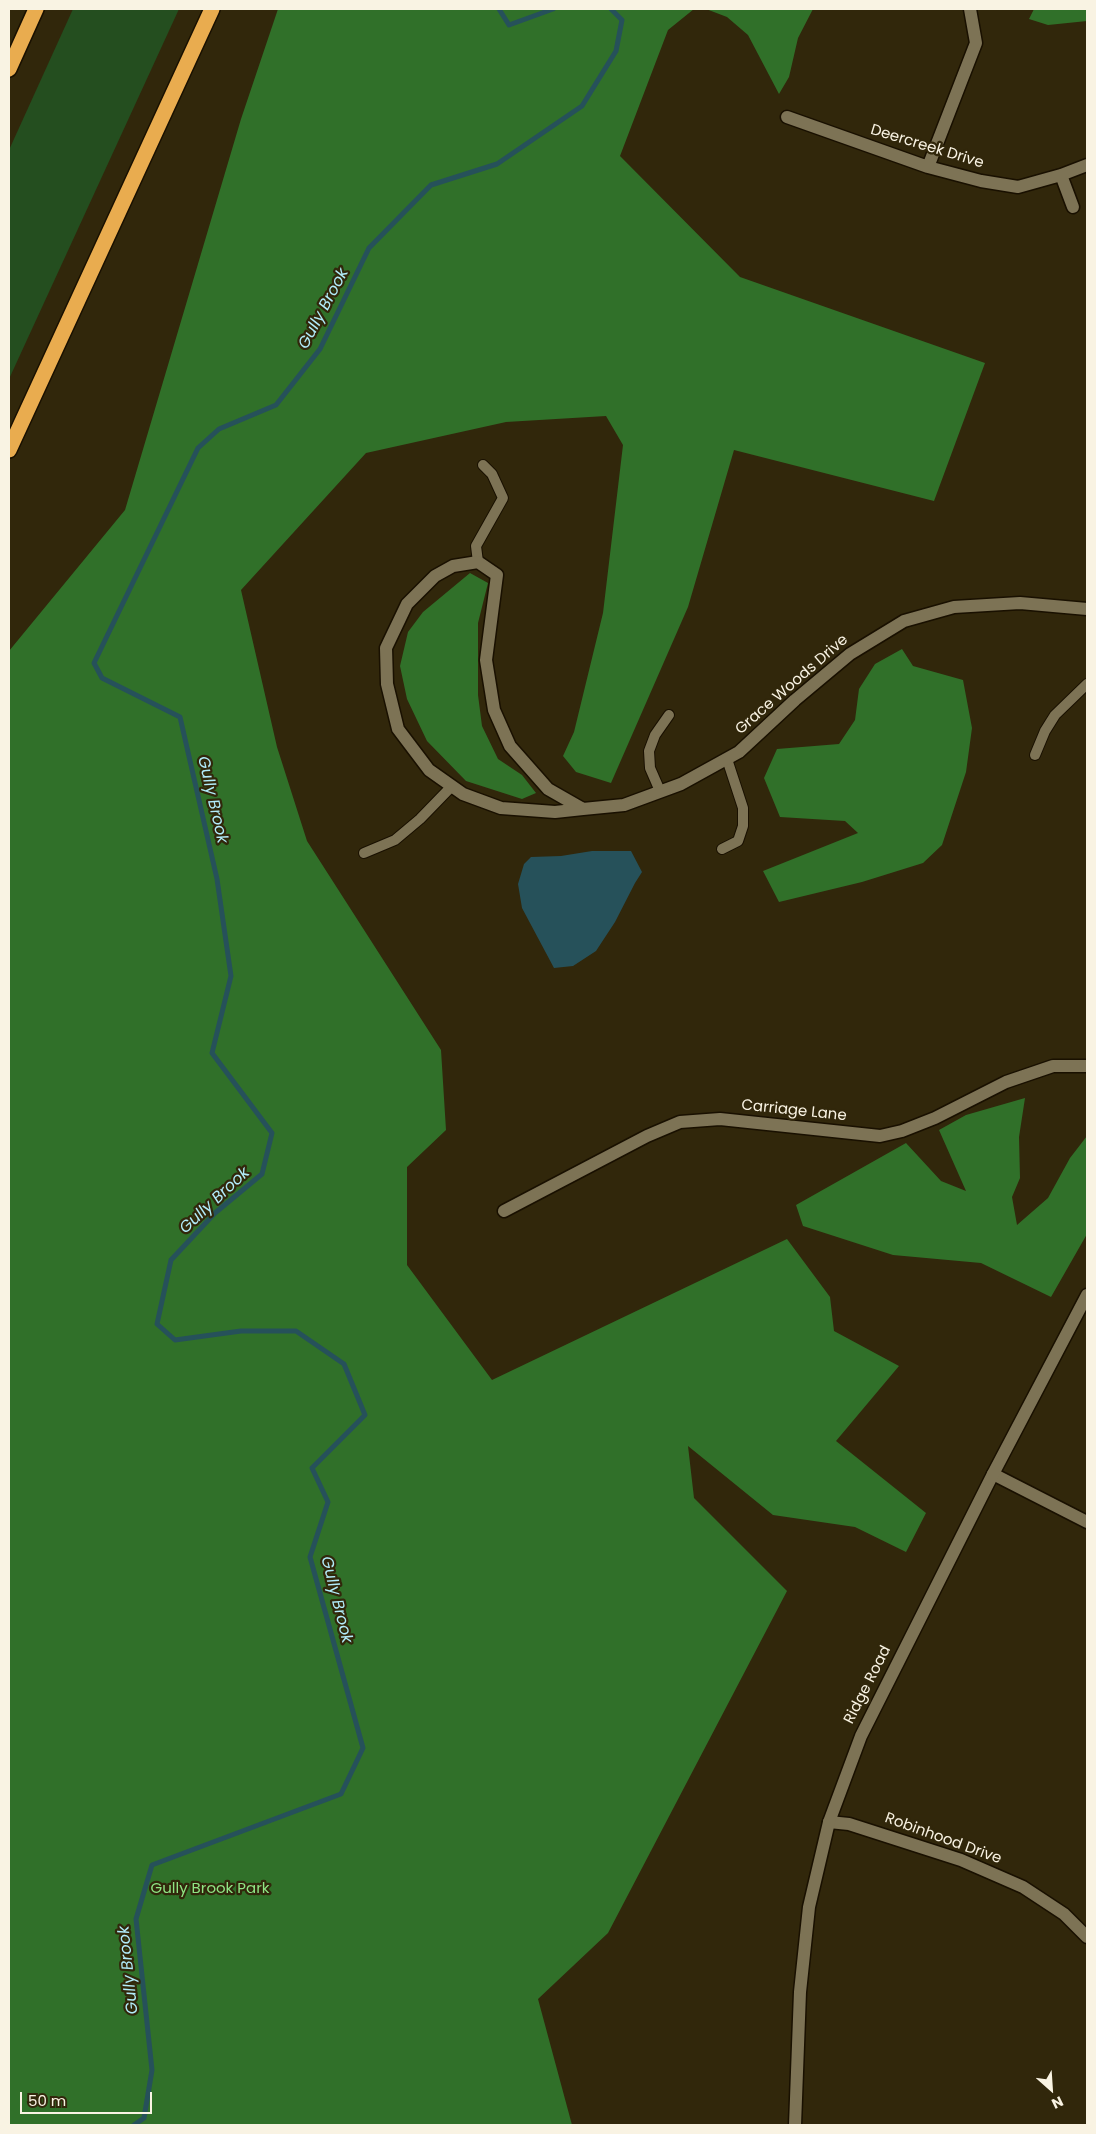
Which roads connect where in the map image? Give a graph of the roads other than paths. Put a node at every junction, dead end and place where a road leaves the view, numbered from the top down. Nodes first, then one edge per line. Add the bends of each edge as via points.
1 (36, 9) edge
2 (212, 9) edge
3 (970, 9) edge
4 (9, 69) edge
5 (787, 117) dead end
6 (1087, 165) edge
7 (928, 167) junction
8 (1061, 175) junction
9 (1073, 207) dead end
10 (9, 450) edge
11 (483, 465) dead end
12 (478, 562) junction
13 (1087, 609) edge
14 (1087, 684) edge
15 (669, 715) dead end
16 (1035, 755) dead end
17 (727, 759) junction
18 (452, 786) junction
19 (660, 791) junction
20 (583, 809) junction
21 (722, 850) dead end
22 (364, 853) dead end
23 (1087, 1066) edge
24 (504, 1211) dead end
25 (1087, 1297) edge
26 (993, 1474) junction
27 (1087, 1522) edge
28 (829, 1822) junction
29 (1087, 1937) edge
30 (795, 2125) edge

1 - 4 highway
2 - 10 highway
3 - 7 street via 976,43
5 - 7 street, Deercreek Drive
6 - 8 street, Deercreek Drive
7 - 8 street, Deercreek Drive via 1018,187
8 - 9 street
11 - 12 lane via 492,474 503,498 476,546
12 - 18 street, Grace Woods Drive via 453,566 435,576 407,604 386,648 387,684 398,729 429,770
12 - 20 street via 497,575 486,660 494,710 510,746 548,789
13 - 17 street, Grace Woods Drive via 1020,603 954,607 904,621 850,654
14 - 16 lane via 1045,731
15 - 19 lane via 655,735 649,751 650,768
17 - 19 street, Grace Woods Drive via 681,784
17 - 21 lane via 743,808 743,826 738,841
18 - 20 street, Grace Woods Drive via 463,794 501,808 555,812
18 - 22 lane via 395,840
19 - 20 street, Grace Woods Drive via 624,805
23 - 24 street, Carriage Lane via 1053,1066 1006,1082 935,1118 880,1136 720,1119 680,1122
25 - 26 street, Ridge Road
26 - 27 street
26 - 28 street, Ridge Road via 861,1736
28 - 29 street, Robinhood Drive via 849,1824 961,1860 1023,1887 1064,1914
28 - 30 street, Ridge Road via 808,1916 800,1992

